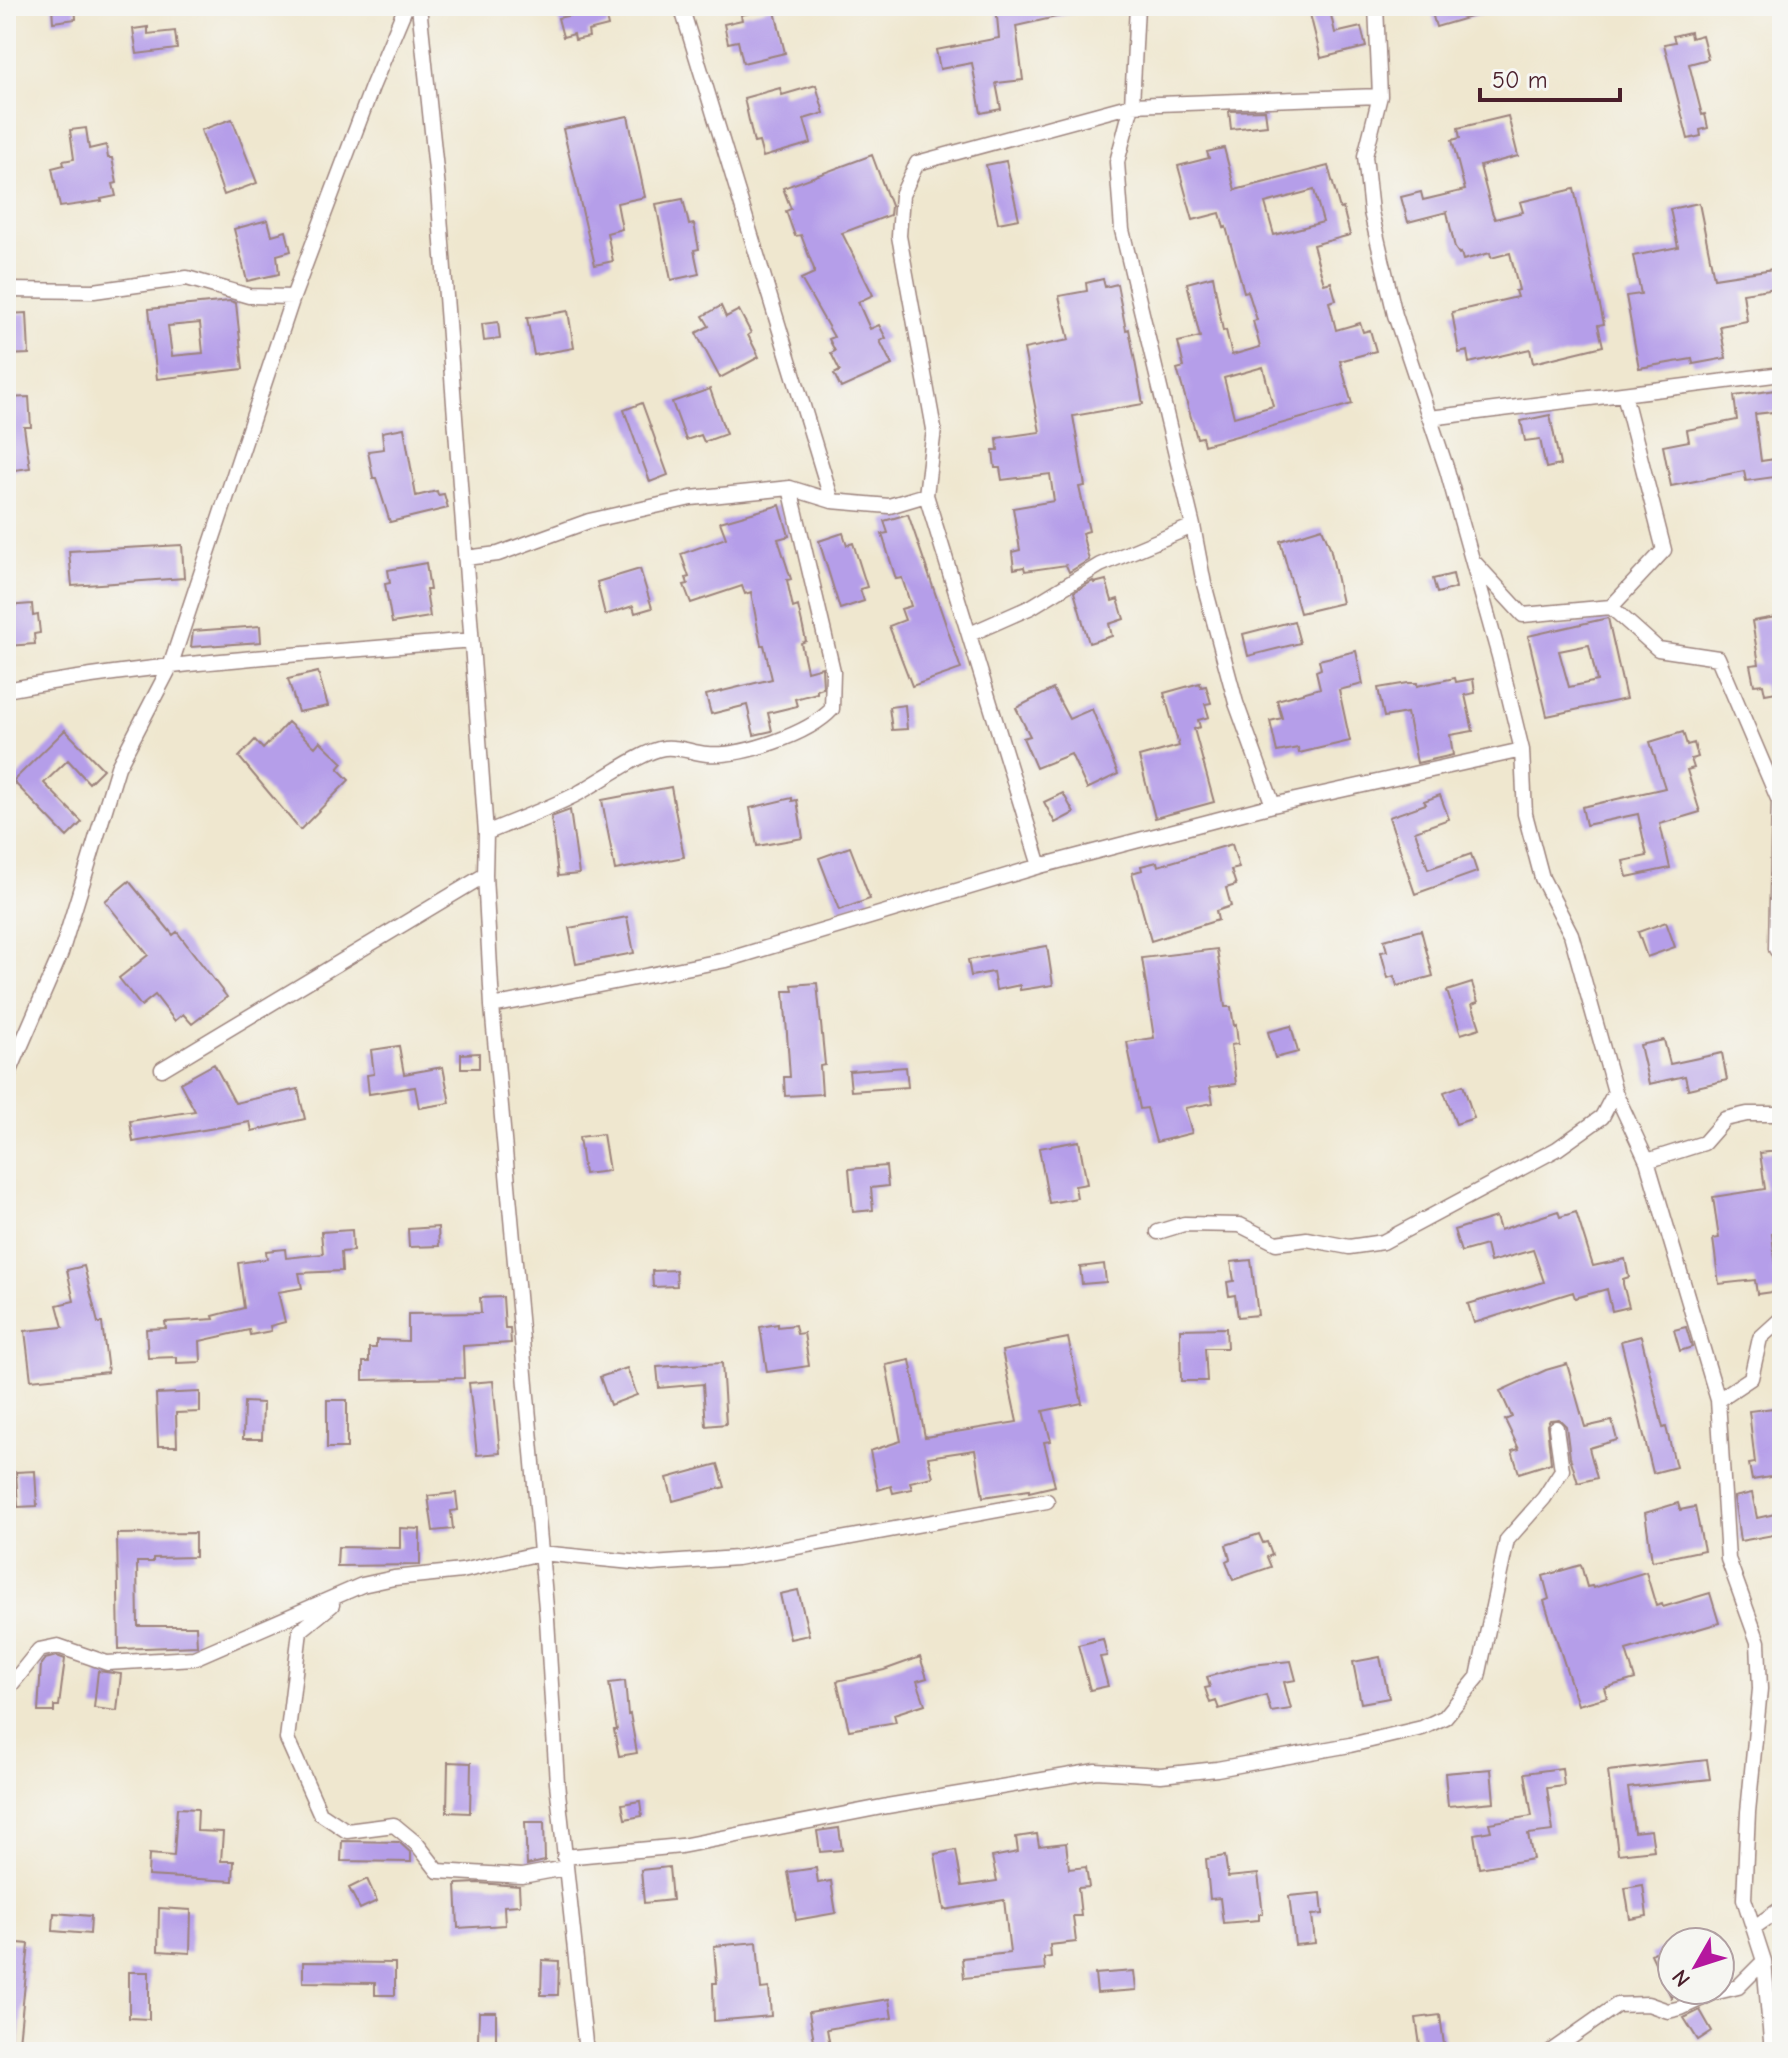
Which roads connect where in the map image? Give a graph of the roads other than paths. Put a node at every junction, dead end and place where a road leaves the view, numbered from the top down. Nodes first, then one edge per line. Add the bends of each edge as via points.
1 (406, 6) edge
2 (419, 6) edge
3 (681, 6) edge
4 (1137, 6) edge
5 (1376, 6) edge
6 (1380, 96) junction
7 (1132, 105) junction
8 (6, 290) edge
9 (293, 297) junction
10 (1782, 374) edge
11 (1624, 394) junction
12 (1430, 418) junction
13 (790, 488) junction
14 (926, 495) junction
15 (832, 501) junction
16 (1193, 526) junction
17 (465, 558) junction
18 (1471, 558) junction
19 (1611, 607) junction
20 (970, 634) junction
21 (471, 640) junction
22 (170, 667) junction
23 (6, 690) edge
24 (1522, 750) junction
25 (1273, 805) junction
26 (486, 833) junction
27 (1040, 866) junction
28 (485, 875) junction
29 (1782, 956) edge
30 (492, 1006) junction
31 (162, 1069) dead end
32 (6, 1080) edge
33 (1615, 1092) junction
34 (1782, 1114) edge
35 (1647, 1161) junction
36 (1158, 1232) dead end
37 (1782, 1318) edge
38 (1718, 1400) junction
39 (1556, 1428) dead end
40 (1047, 1501) dead end
41 (541, 1553) junction
42 (362, 1585) junction
43 (6, 1691) edge
44 (565, 1862) junction
45 (1782, 1908) edge
46 (1753, 1928) junction
47 (1764, 1961) junction
48 (585, 2045) edge
49 (575, 2052) edge
50 (1550, 2052) edge
51 (1772, 2052) edge

1 - 9 street
2 - 17 street
3 - 15 street
4 - 7 street
5 - 6 street
6 - 7 street
6 - 12 street via 1365,156 1371,212 1395,315
7 - 14 street via 917,163 902,195 899,236 934,429
7 - 16 street via 1117,162 1122,230
8 - 9 street via 94,291 187,278 249,296
9 - 22 street
10 - 11 street
11 - 12 street
11 - 19 street via 1664,550
12 - 18 street
13 - 15 street
13 - 17 street via 691,498 589,521 498,554
13 - 26 street via 833,671 832,709 822,719 763,746 733,753 661,748 575,795
14 - 15 street via 889,506
14 - 20 street
16 - 20 street via 1100,565 1031,607
16 - 25 street via 1236,703
17 - 21 street
18 - 19 street via 1523,615
18 - 24 street
19 - 29 street via 1658,649 1718,658 1779,801 1776,949
20 - 27 street
21 - 22 street
21 - 26 street
22 - 23 street
22 - 32 street via 118,767 61,953
24 - 25 street
24 - 33 street via 1525,814 1542,878 1571,934
25 - 27 street
26 - 28 street
27 - 30 street via 726,960
28 - 30 street
28 - 31 street
30 - 41 street
33 - 35 street
33 - 36 street via 1602,1117 1557,1149 1383,1242 1349,1247 1307,1239 1276,1243 1240,1225 1184,1224
34 - 35 street via 1725,1119 1704,1143
35 - 38 street
37 - 38 street via 1760,1338 1751,1378
38 - 46 street via 1728,1559 1758,1642 1760,1689 1744,1899
39 - 44 street via 1562,1470 1507,1540 1478,1677 1445,1717 1422,1728 1217,1769 1161,1775 1096,1771
40 - 41 street via 737,1558 652,1564
41 - 42 street
41 - 44 street
42 - 43 street via 194,1658 107,1663 58,1646 39,1650
42 - 44 street via 300,1631 287,1739 320,1813 347,1831 394,1825 438,1871 522,1876
44 - 48 street
45 - 46 street
46 - 47 street
47 - 50 street via 1738,1987 1681,2008 1617,2005
47 - 51 street
48 - 49 street

